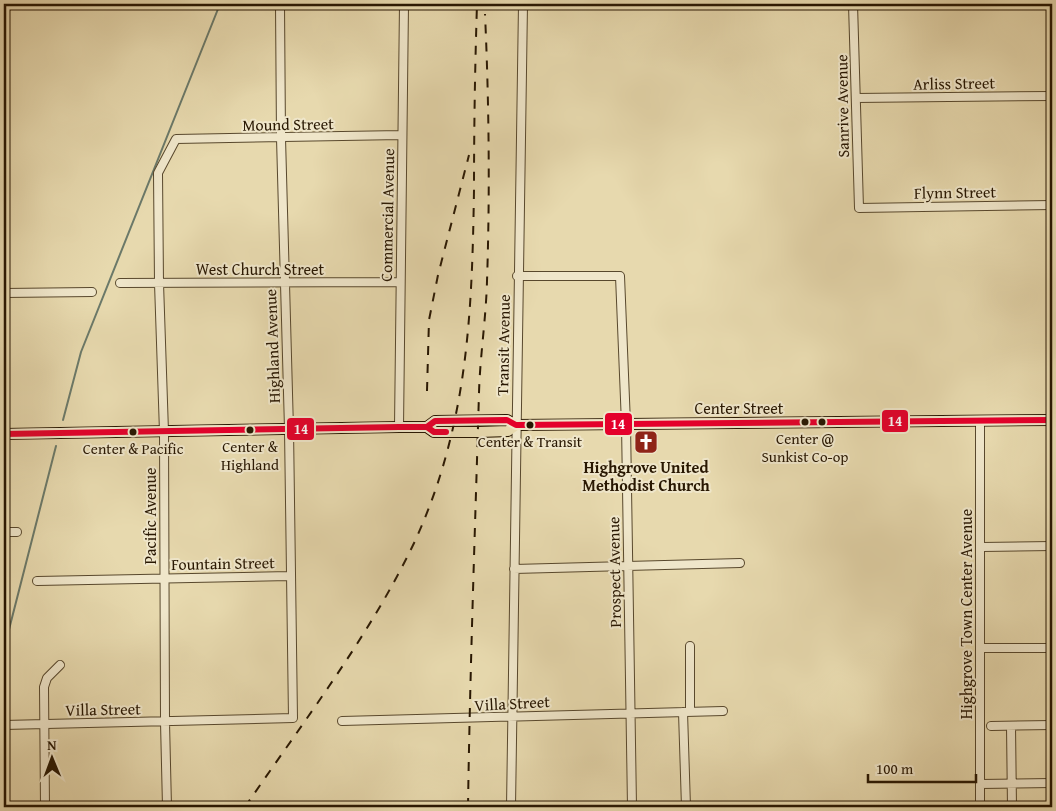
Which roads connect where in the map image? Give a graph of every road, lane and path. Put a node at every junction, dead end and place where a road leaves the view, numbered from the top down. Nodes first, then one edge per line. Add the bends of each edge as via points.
1 (9, 4) edge
2 (280, 4) edge
3 (404, 4) edge
4 (523, 4) edge
5 (854, 4) edge
6 (4, 6) edge
7 (1052, 96) edge
8 (856, 98) junction
9 (401, 135) junction
10 (281, 138) junction
11 (176, 139) joint
12 (1052, 205) edge
13 (859, 208) joint
14 (517, 276) junction
15 (400, 282) junction
16 (120, 283) dead end
17 (159, 283) junction
18 (284, 283) junction
19 (92, 292) dead end
20 (4, 293) edge
21 (1052, 420) edge
22 (980, 421) junction
23 (626, 424) junction
24 (516, 426) junction
25 (400, 427) junction
26 (289, 429) junction
27 (164, 432) junction
28 (4, 434) edge
29 (4, 532) edge
30 (18, 532) dead end
31 (1052, 546) edge
32 (982, 547) junction
33 (740, 563) dead end
34 (628, 566) junction
35 (514, 569) junction
36 (290, 576) junction
37 (164, 578) junction
38 (38, 581) dead end
39 (690, 646) dead end
40 (980, 648) junction
41 (1052, 648) edge
42 (60, 665) dead end
43 (1052, 676) edge
44 (687, 711) junction
45 (723, 711) dead end
46 (630, 713) junction
47 (512, 715) junction
48 (293, 718) joint
49 (342, 721) dead end
50 (164, 722) junction
51 (43, 723) junction
52 (4, 725) edge
53 (1052, 725) edge
54 (991, 726) dead end
55 (1011, 726) junction
56 (1052, 783) edge
57 (980, 784) junction
58 (1012, 784) junction
59 (45, 807) edge
60 (167, 807) edge
61 (511, 807) edge
62 (632, 807) edge
63 (686, 807) edge
64 (980, 807) edge
65 (1012, 807) edge

1 - 6 main road
2 - 10 street, Highland Avenue
3 - 9 street, Commercial Avenue
4 - 14 street, Transit Avenue
5 - 8 street, Sanrive Avenue
7 - 8 street, Arliss Street
8 - 13 street, Sanrive Avenue
9 - 10 street, Mound Street
9 - 15 street, Commercial Avenue
10 - 11 street, Mound Street
10 - 18 street, Highland Avenue
11 - 17 street, Pacific Avenue via 158,173
12 - 13 street, Flynn Street
14 - 23 street, Prospect Avenue via 620,276
14 - 24 street, Transit Avenue
15 - 18 street, West Church Street
15 - 25 street, Commercial Avenue
16 - 17 street, West Church Street
17 - 18 street, West Church Street
17 - 27 street, Pacific Avenue
18 - 26 street, Highland Avenue
19 - 20 street
21 - 22 main road, Center Street
22 - 23 main road, Center Street
22 - 32 street, Highgrove Town Center Avenue
23 - 24 main road, Center Street
23 - 34 street, Prospect Avenue
24 - 25 main road, Center Street via 507,420 435,421 427,427
24 - 35 street, Transit Avenue
25 - 26 main road, Center Street
26 - 27 main road, Center Street
26 - 36 street, Highland Avenue
27 - 28 main road, Center Street
27 - 37 street, Pacific Avenue
29 - 30 street
31 - 32 street
32 - 40 street, Highgrove Town Center Avenue
33 - 34 street
34 - 35 street
34 - 46 street, Prospect Avenue
35 - 47 street, Transit Avenue
36 - 37 street, Fountain Street
36 - 48 street, Highland Avenue
37 - 38 street, Fountain Street
37 - 50 street, Pacific Avenue
39 - 44 street
40 - 41 street
40 - 57 street, Highgrove Town Center Avenue
41 - 43 street
42 - 51 street via 47,678 44,687
44 - 45 street, Villa Street
44 - 46 street, Villa Street
44 - 63 street
46 - 47 street, Villa Street
46 - 62 street, Prospect Avenue
47 - 49 street, Villa Street
47 - 61 street, Transit Avenue
48 - 50 street, Villa Street
50 - 51 street, Villa Street
50 - 60 street, Pacific Avenue
51 - 52 street, Villa Street
51 - 59 street
53 - 55 street
54 - 55 street
55 - 58 street
56 - 58 street
57 - 58 street
57 - 64 street, Highgrove Town Center Avenue
58 - 65 street

